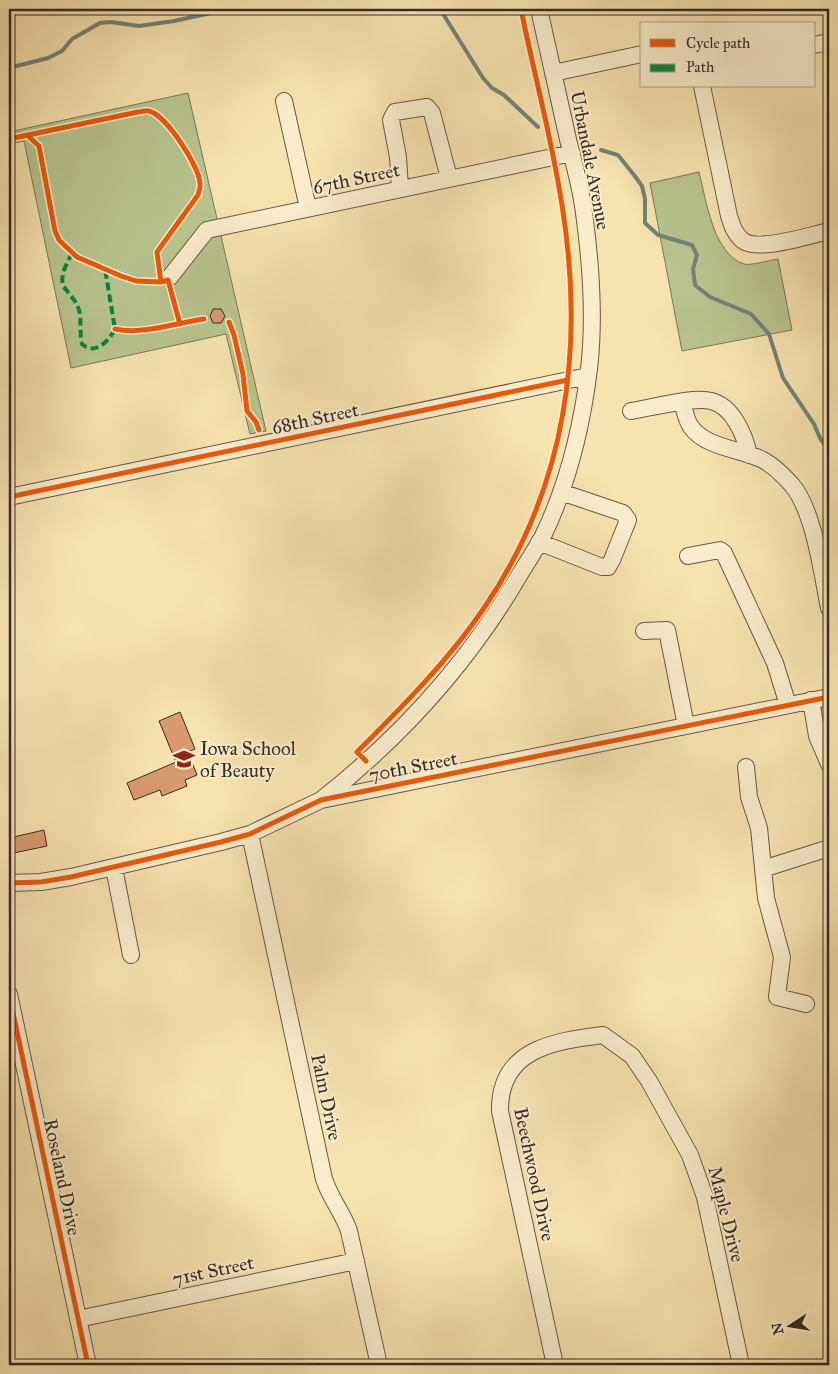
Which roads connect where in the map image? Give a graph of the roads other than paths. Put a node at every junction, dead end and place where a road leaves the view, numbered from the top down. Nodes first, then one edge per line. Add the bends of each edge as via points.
1 (539, 9) edge
2 (829, 42) edge
3 (816, 45) edge
4 (640, 54) edge
5 (553, 73) junction
6 (702, 88) edge
7 (284, 101) dead end
8 (572, 153) junction
9 (449, 178) junction
10 (400, 188) junction
11 (308, 208) junction
12 (829, 231) edge
13 (170, 277) dead end
14 (588, 376) junction
15 (682, 402) junction
16 (631, 412) dead end
17 (749, 455) junction
18 (561, 492) junction
19 (9, 497) edge
20 (539, 542) junction
21 (688, 556) dead end
22 (829, 608) edge
23 (644, 631) dead end
24 (829, 697) edge
25 (811, 700) junction
26 (788, 705) junction
27 (686, 726) junction
28 (829, 764) edge
29 (746, 767) dead end
30 (321, 800) junction
31 (250, 834) junction
32 (829, 848) edge
33 (114, 868) junction
34 (763, 869) junction
35 (9, 883) edge
36 (131, 955) dead end
37 (9, 994) edge
38 (806, 1004) dead end
39 (580, 1038) joint
40 (356, 1261) junction
41 (78, 1318) junction
42 (88, 1365) edge
43 (379, 1365) edge
44 (555, 1365) edge
45 (741, 1365) edge

1 - 5 street, Urbandale Avenue
2 - 3 street
4 - 5 street
5 - 8 street, Urbandale Avenue
6 - 12 street via 729,216 742,240 764,245
7 - 11 street
8 - 9 street, 67th Street
8 - 14 street, Urbandale Avenue via 588,244 592,314
9 - 10 street, 67th Street
9 - 10 street via 432,112 427,107 395,112 391,120
10 - 11 street, 67th Street
11 - 13 street, 67th Street via 207,230
14 - 18 street, Urbandale Avenue via 576,443
14 - 19 street, 68th Street
15 - 16 street
15 - 17 street via 687,421 702,438
15 - 17 street via 700,399 721,405 744,434
17 - 22 street via 777,470 799,495 809,515
18 - 20 street, Urbandale Avenue
18 - 20 street via 623,512 628,520 612,560 608,567 602,567
20 - 30 street, Urbandale Avenue via 502,606 454,671 400,731
21 - 26 street via 720,550 724,553 775,663
23 - 27 street via 667,630
24 - 25 street, 70th Street
25 - 26 street, 70th Street
25 - 28 street via 817,736
26 - 27 street, 70th Street
27 - 30 street, 70th Street
29 - 34 street via 749,796 759,828
30 - 31 street, 70th Street
31 - 33 street, 70th Street
31 - 40 street, Palm Drive via 324,1179 346,1223
32 - 34 street
33 - 35 street, 70th Street via 55,880
33 - 36 street
34 - 38 street via 766,898 782,957 777,997
37 - 41 street, Roseland Drive
39 - 44 street, Beechwood Drive via 540,1047 520,1059 509,1071 500,1098 500,1111
39 - 45 street, Maple Drive via 603,1036 632,1056 690,1155 705,1197
40 - 41 street, 71st Street
40 - 43 street, Palm Drive
41 - 42 street, Roseland Drive

